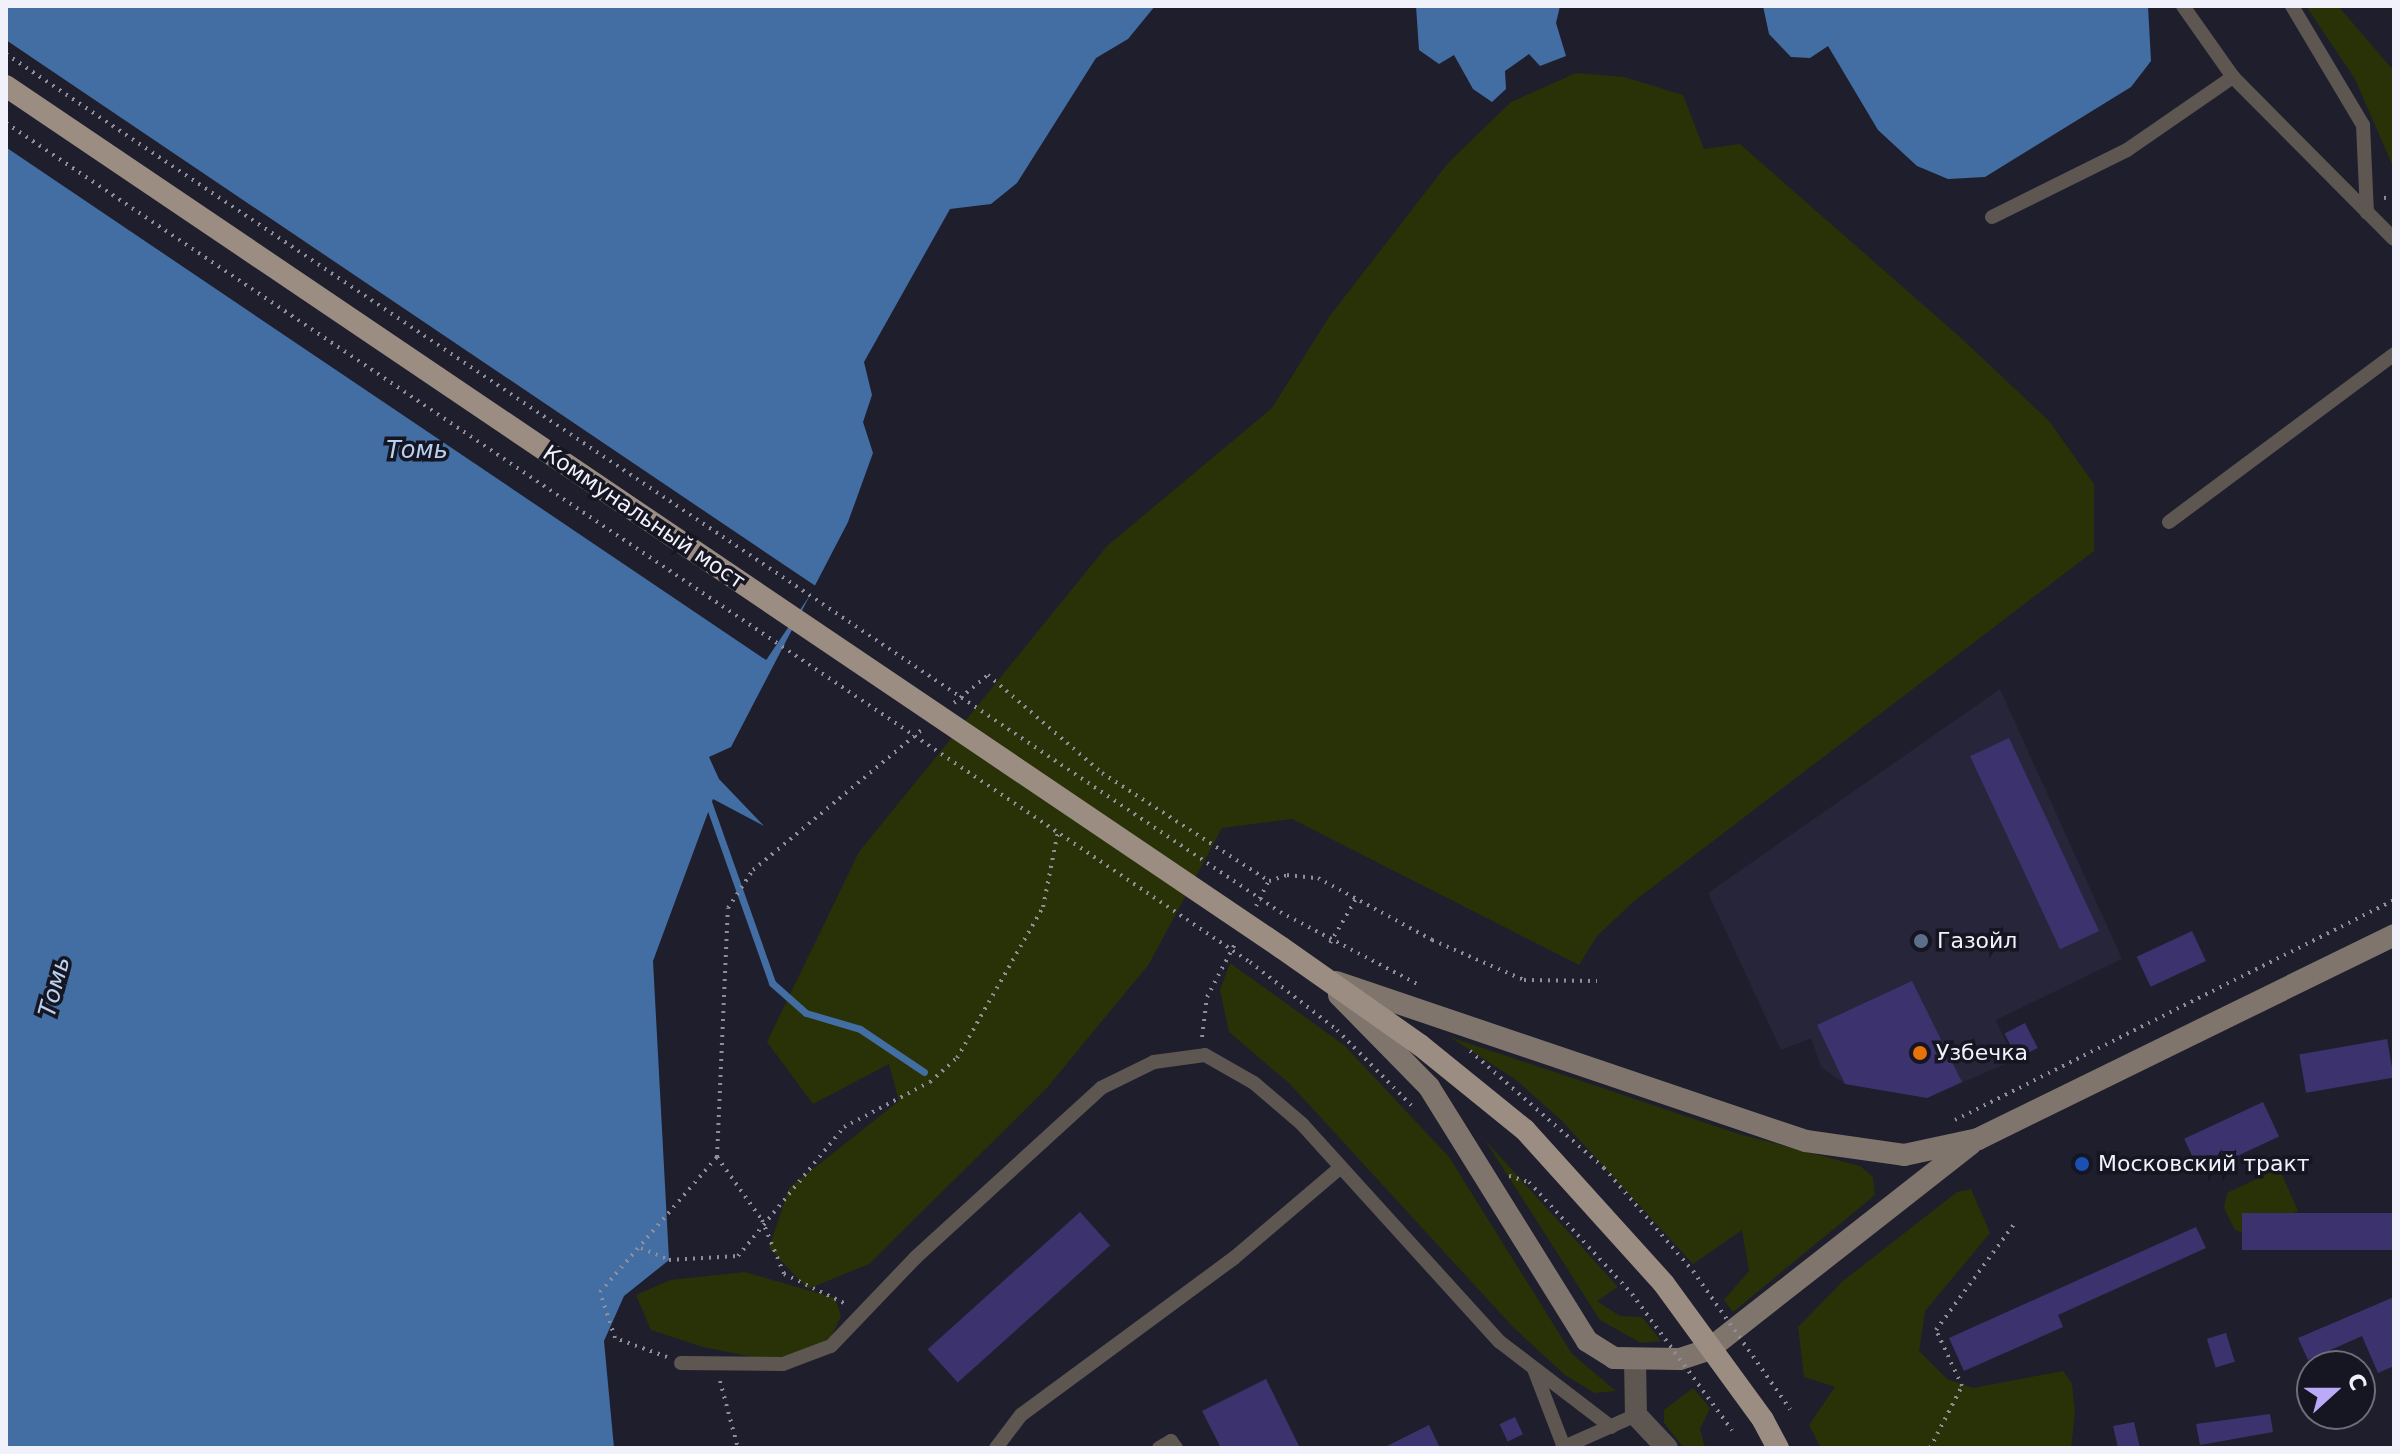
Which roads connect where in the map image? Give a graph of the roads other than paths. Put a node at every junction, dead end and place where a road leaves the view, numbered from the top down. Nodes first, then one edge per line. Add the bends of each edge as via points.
1 (2183, 6) edge
2 (2292, 6) edge
3 (2233, 77) junction
4 (6, 86) edge
5 (2367, 213) junction
6 (1992, 217) dead end
7 (2394, 239) edge
8 (2394, 354) edge
9 (2169, 522) dead end
10 (2394, 935) edge
11 (1322, 977) junction
12 (1978, 1139) junction
13 (1341, 1167) junction
14 (1635, 1360) junction
15 (681, 1363) road end
16 (1534, 1368) junction
17 (1636, 1415) junction
18 (1611, 1427) junction
19 (996, 1448) edge
20 (1159, 1448) edge
21 (1176, 1448) edge
22 (1563, 1448) edge
23 (1667, 1448) edge
24 (1778, 1448) edge

1 - 3 lane
2 - 5 lane via 2363,125
3 - 5 lane
3 - 6 lane via 2127,150
4 - 11 main road, Коммунальный мост, bridge
5 - 7 lane
8 - 9 lane
10 - 12 main road
11 - 12 main road via 1857,1152 1904,1155
11 - 14 main road via 1429,1087 1587,1341 1614,1358
11 - 24 main road, Коммунальный мост, bridge via 1525,1130 1664,1284
12 - 14 main road via 1708,1350 1680,1359
13 - 15 lane via 1254,1083 1200,1056 1154,1062 1101,1088 831,1346 783,1364
13 - 16 lane via 1500,1342
13 - 19 lane via 1234,1258 1021,1415
14 - 17 street
16 - 18 lane
16 - 22 lane
17 - 18 lane
17 - 23 street
18 - 22 lane
20 - 21 lane via 1171,1441

